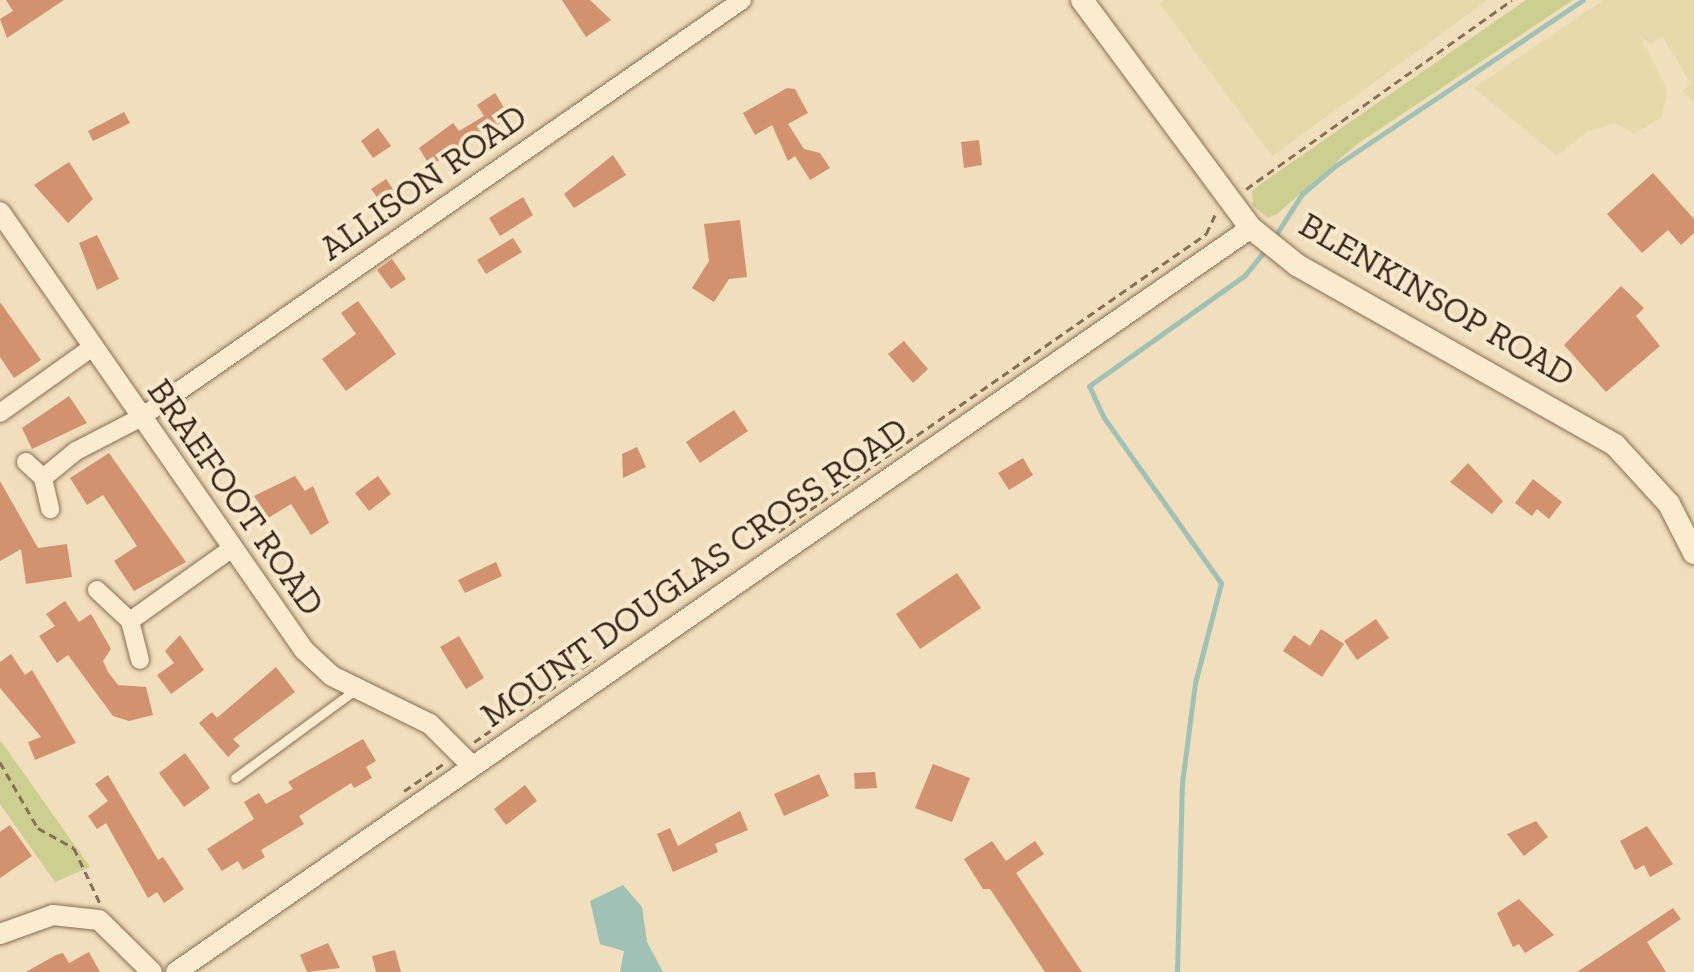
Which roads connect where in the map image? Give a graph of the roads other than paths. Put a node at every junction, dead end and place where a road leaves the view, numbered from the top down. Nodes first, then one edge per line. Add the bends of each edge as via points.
1 (742, 0) edge
2 (1082, 0) edge
3 (0, 212) edge
4 (1251, 228) junction
5 (91, 348) junction
6 (0, 412) edge
7 (140, 418) junction
8 (26, 462) dead end
9 (43, 478) junction
10 (50, 510) dead end
11 (231, 549) junction
12 (1694, 552) edge
13 (98, 590) dead end
14 (130, 621) junction
15 (140, 660) dead end
16 (358, 688) junction
17 (466, 758) junction
18 (235, 778) dead end
19 (0, 934) edge
20 (152, 972) edge
21 (176, 972) edge

1 - 7 street, ALLISON ROAD
2 - 4 main road, BLENKINSOP ROAD
3 - 5 street, BRAEFOOT ROAD
4 - 12 main road, BLENKINSOP ROAD via 1297,265 1615,445 1669,504
4 - 17 street, MOUNT DOUGLAS CROSS ROAD
5 - 6 street
5 - 7 street, BRAEFOOT ROAD
7 - 9 street, ALLISON ROAD via 76,451
7 - 11 street, BRAEFOOT ROAD
8 - 9 street
9 - 10 street
11 - 14 street
11 - 16 street, BRAEFOOT ROAD via 304,650
13 - 14 street
14 - 15 street
16 - 17 street, BRAEFOOT ROAD via 430,724
16 - 18 lane
17 - 21 street, MOUNT DOUGLAS CROSS ROAD
19 - 20 street via 52,915 99,920

